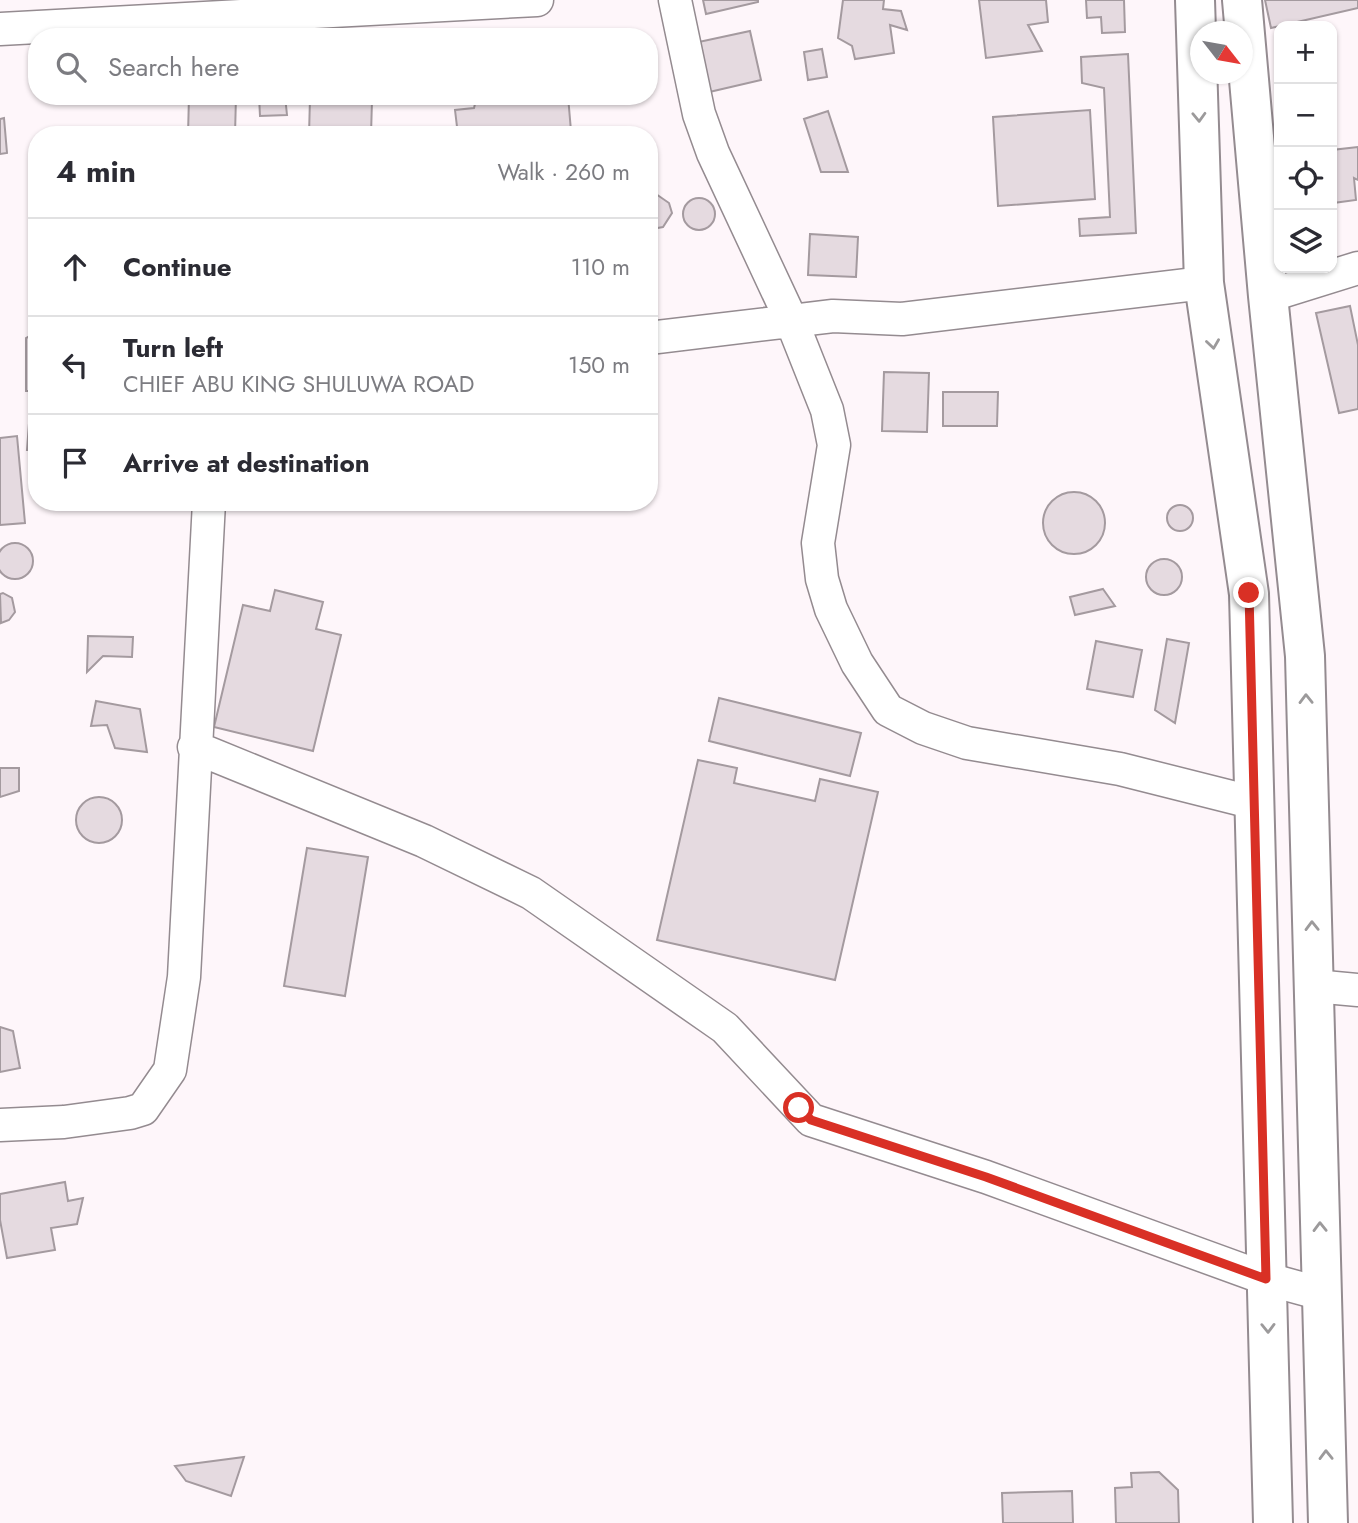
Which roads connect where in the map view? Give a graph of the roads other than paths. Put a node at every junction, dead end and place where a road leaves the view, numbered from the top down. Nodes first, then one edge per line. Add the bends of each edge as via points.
1 (537, 0) edge
2 (675, 0) edge
3 (1195, 0) edge
4 (1242, 0) edge
5 (0, 29) edge
6 (1358, 268) edge
7 (1204, 283) junction
8 (1268, 296) junction
9 (792, 322) junction
10 (658, 337) edge
11 (208, 511) edge
12 (194, 747) junction
13 (1255, 803) junction
14 (1314, 986) junction
15 (1358, 990) edge
16 (0, 1125) edge
17 (1266, 1279) junction
18 (1322, 1294) junction
19 (1273, 1523) edge
20 (1328, 1523) edge

1 - 5 street
2 - 9 street via 699,114 713,153
3 -> 7 street
4 - 8 street
6 - 8 street
7 - 9 street via 902,318 833,316
7 -> 13 street via 1249,593
14 -> 8 street via 1305,656
9 - 10 street
9 - 13 street via 827,410 834,444 818,543 822,579 857,663 888,710 967,743 1120,769
11 - 12 street
12 - 16 street via 184,977 170,1070 143,1109 130,1114
12 - 17 street via 424,841 531,893 725,1028 811,1120 986,1177
13 - 17 street
14 - 15 street
18 -> 14 street
17 - 18 street
17 -> 19 street
20 -> 18 street

